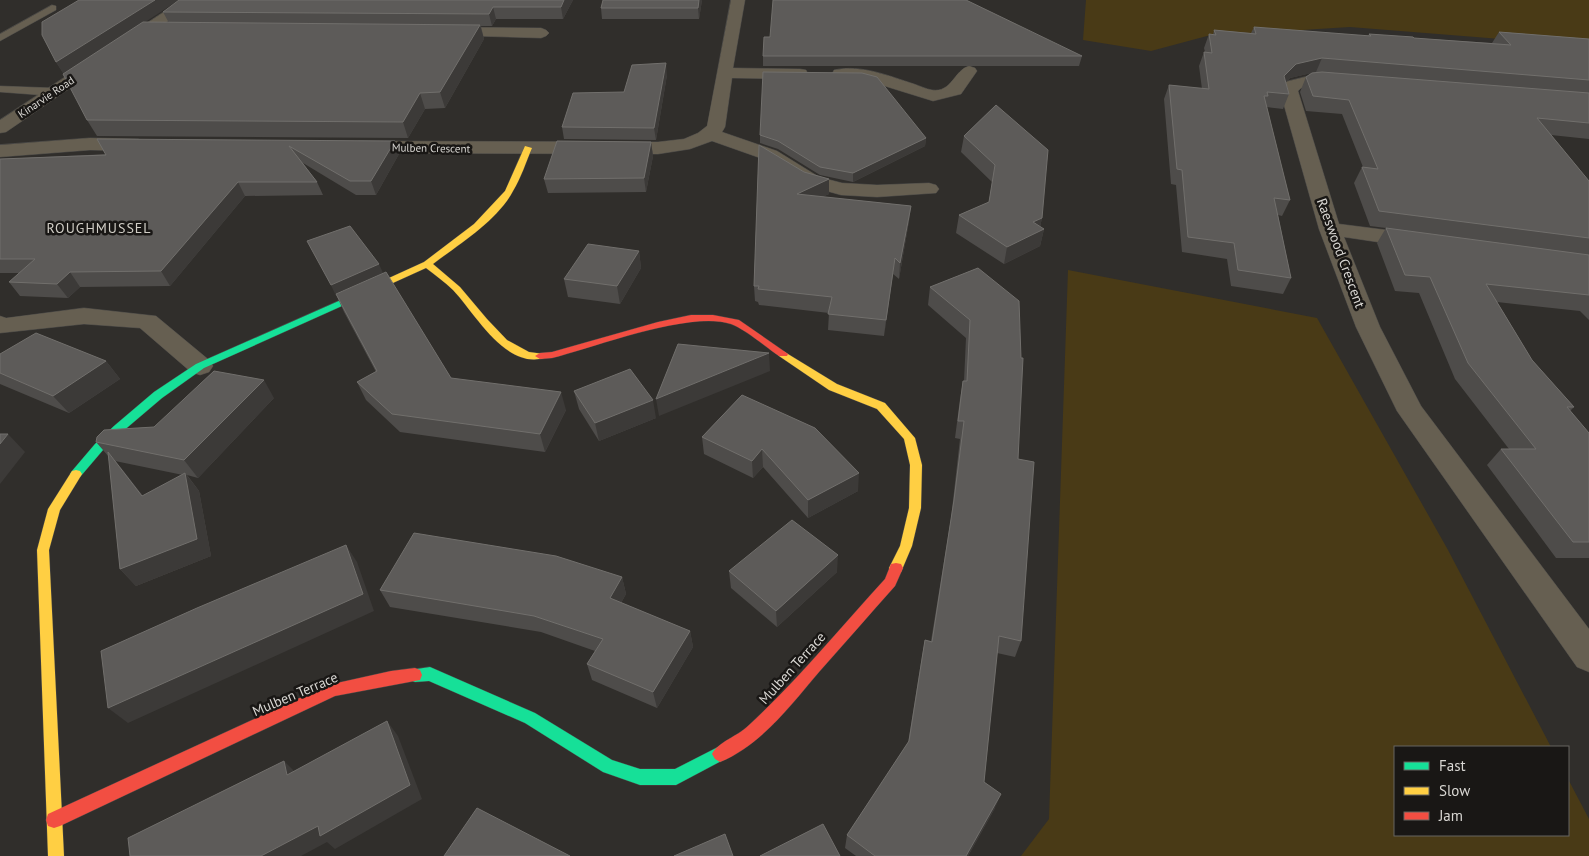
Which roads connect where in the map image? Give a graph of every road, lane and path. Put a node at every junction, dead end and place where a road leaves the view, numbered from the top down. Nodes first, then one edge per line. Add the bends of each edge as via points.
1 (192, 0) edge
2 (738, 0) edge
3 (52, 8) dead end
4 (23, 24) junction
5 (0, 25) edge
6 (145, 30) junction
7 (174, 30) edge
8 (432, 32) edge
9 (541, 33) dead end
10 (0, 38) edge
11 (969, 71) edge
12 (724, 74) junction
13 (1363, 82) edge
14 (0, 90) edge
15 (54, 92) junction
16 (0, 128) edge
17 (710, 134) junction
18 (160, 145) edge
19 (339, 147) edge
20 (528, 148) junction
21 (0, 151) edge
22 (929, 189) dead end
23 (1330, 229) junction
24 (1435, 243) edge
25 (427, 264) junction
26 (0, 324) edge
27 (200, 366) junction
28 (1589, 656) edge
29 (54, 820) junction
30 (56, 856) edge

1 - 6 street, Kinarvie Road
2 - 12 street
3 - 4 lane
4 - 5 lane
4 - 10 lane
6 - 7 street
6 - 15 street, Kinarvie Road
8 - 9 street
11 - 12 street via 955,90 933,96 862,74 818,74 783,81
12 - 17 street via 716,127
13 - 23 street, Raeswood Crescent via 1316,78 1301,81 1291,86 1289,91
14 - 15 lane
15 - 16 street, Kinarvie Road
17 - 20 street, Mulben Crescent via 673,148
17 - 22 street via 770,156 812,181 841,188 877,191
18 - 21 street via 90,144
19 - 20 street, Mulben Crescent
20 - 25 street via 501,202 477,226
23 - 24 street
23 - 28 street, Raeswood Crescent via 1368,327 1410,411
25 - 27 street
25 - 29 street, Mulben Terrace via 455,287 514,351 531,356 574,350 662,324 691,318 713,318 734,322 833,388 881,406 909,438 916,465 915,508 906,546 890,582 747,737 712,760 676,777 640,777 608,768 530,718 430,674 333,690
26 - 27 street via 84,316 147,321
27 - 29 street via 126,420 82,466 54,510 43,550
29 - 30 street

